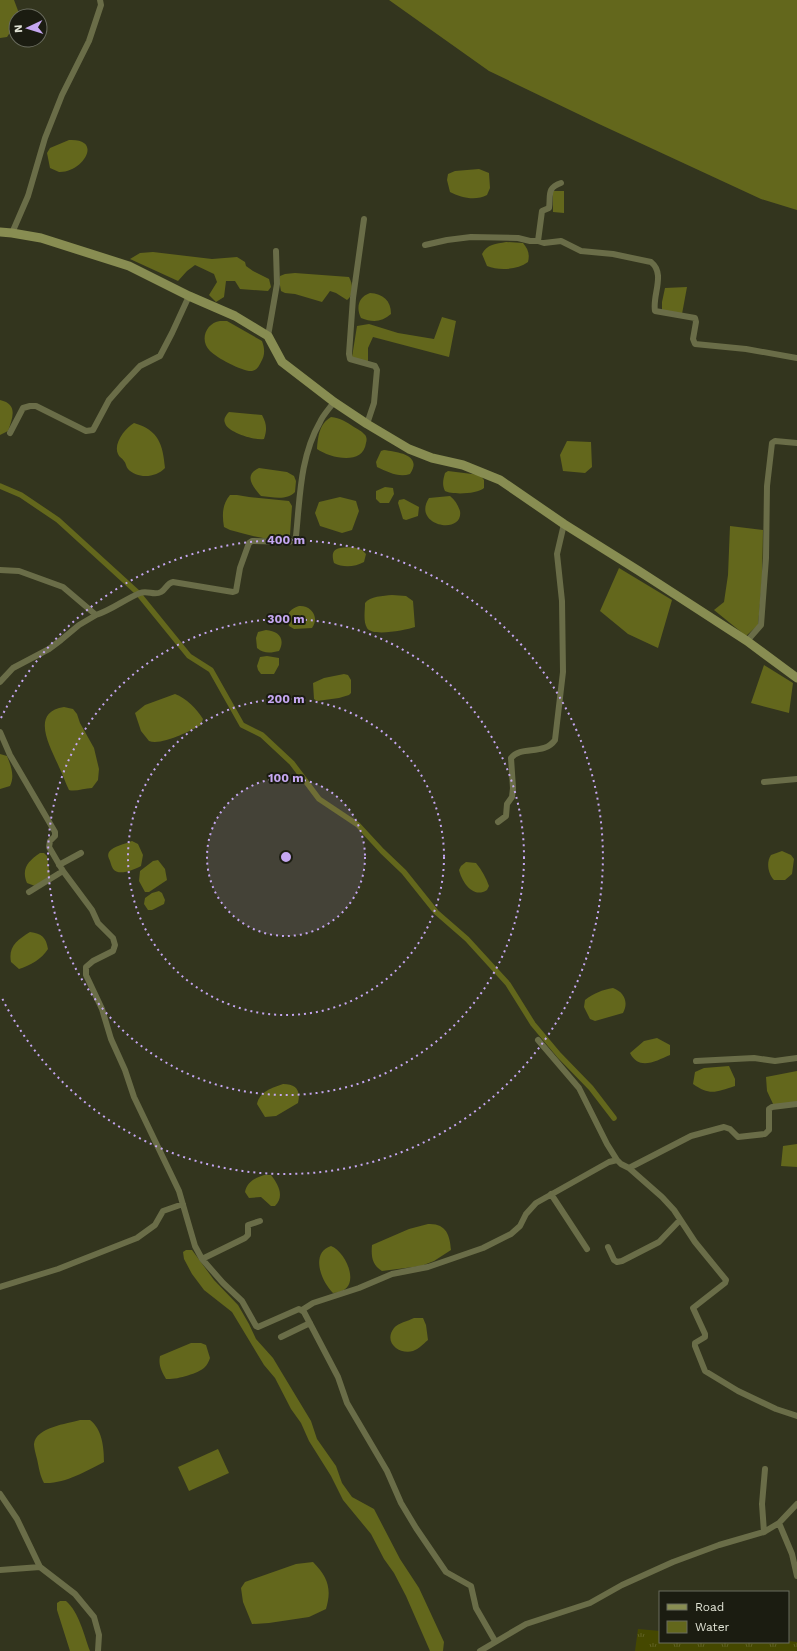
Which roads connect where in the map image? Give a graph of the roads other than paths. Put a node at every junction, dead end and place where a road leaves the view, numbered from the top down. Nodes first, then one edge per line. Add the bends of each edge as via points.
1 (100, 0) edge
2 (561, 183) dead end
3 (364, 219) dead end
4 (0, 232) edge
5 (12, 233) junction
6 (538, 241) junction
7 (425, 245) dead end
8 (276, 251) dead end
9 (189, 296) junction
10 (268, 336) junction
11 (797, 358) edge
12 (334, 402) junction
13 (367, 424) junction
14 (10, 433) dead end
15 (797, 443) edge
16 (564, 524) junction
17 (0, 570) edge
18 (96, 615) junction
19 (747, 641) junction
20 (797, 678) edge
21 (0, 682) edge
22 (0, 732) edge
23 (797, 780) edge
24 (764, 782) dead end
25 (498, 822) dead end
26 (81, 853) dead end
27 (61, 868) junction
28 (29, 892) dead end
29 (538, 1040) dead end
30 (797, 1058) edge
31 (696, 1061) dead end
32 (797, 1104) edge
33 (617, 1160) junction
34 (629, 1168) junction
35 (551, 1194) junction
36 (183, 1204) junction
37 (680, 1220) junction
38 (260, 1221) dead end
39 (608, 1247) dead end
40 (587, 1249) dead end
41 (202, 1260) junction
42 (0, 1287) edge
43 (302, 1310) junction
44 (310, 1324) junction
45 (281, 1337) dead end
46 (797, 1416) edge
47 (765, 1469) dead end
48 (0, 1494) edge
49 (797, 1504) edge
50 (779, 1522) junction
51 (764, 1532) junction
52 (40, 1567) junction
53 (0, 1570) edge
54 (797, 1576) edge
55 (495, 1641) junction
56 (98, 1651) edge
57 (480, 1651) edge

1 - 5 street via 101,5 89,42 62,96 45,138 28,196
2 - 6 street via 551,189 549,208 542,212
3 - 13 street via 353,298 349,354 350,359 375,366 377,370 374,403
4 - 5 main road
5 - 9 main road via 42,238 129,266
6 - 7 street via 471,237
6 - 11 street via 561,241 581,251 613,254 656,265 658,274 655,311 695,318 692,339 695,344
8 - 10 street via 277,284
9 - 10 main road via 234,316
9 - 14 street via 160,356 140,366 123,384 109,400 93,430 86,431 43,409 30,406 23,408
10 - 12 main road via 282,362
12 - 13 main road
12 - 18 street via 320,422 309,447 302,477 295,540 249,543 240,568 236,591 173,582 163,591 155,594 142,592
13 - 16 main road via 409,449 432,458 463,465 500,480
15 - 19 street via 772,443 767,486 766,558 761,625
16 - 19 main road
16 - 25 street via 558,554 562,601 563,672 555,740 548,748 517,753 512,758 512,797 507,804 506,816
17 - 18 street via 19,571 63,587
18 - 21 street via 49,649 13,668
19 - 20 main road
22 - 27 street via 10,755 55,832 49,847
23 - 24 street
26 - 27 street
27 - 28 street
27 - 36 street via 92,910 98,923 113,938 113,951 86,967 86,975 104,1015 134,1097 171,1172
29 - 33 street via 579,1088
30 - 31 street via 775,1061 754,1058
32 - 34 street via 769,1109 769,1130 765,1134 741,1138 724,1127 691,1136
33 - 34 street
33 - 35 street via 591,1171
34 - 37 street via 662,1197
35 - 40 street
35 - 43 street via 536,1203 511,1234 483,1248 428,1267 392,1274 314,1303
36 - 41 street via 195,1246
36 - 42 street via 163,1211 155,1225 137,1238 58,1269
37 - 39 street via 659,1242 622,1261 614,1260
37 - 46 street via 726,1280 726,1283 693,1308 705,1334 695,1346 705,1371 776,1410
38 - 41 street via 248,1225 248,1235 245,1238
41 - 43 street via 242,1301 256,1326
43 - 44 street
44 - 45 street
44 - 55 street via 338,1377 347,1403 387,1471 401,1503 446,1572 471,1586 476,1608
47 - 51 street via 762,1504
48 - 52 street via 17,1519
49 - 50 street
50 - 51 street
50 - 54 street via 792,1554
51 - 55 street via 673,1562 590,1603 526,1624
52 - 53 street
52 - 56 street via 75,1594 94,1617 99,1635
55 - 57 street

